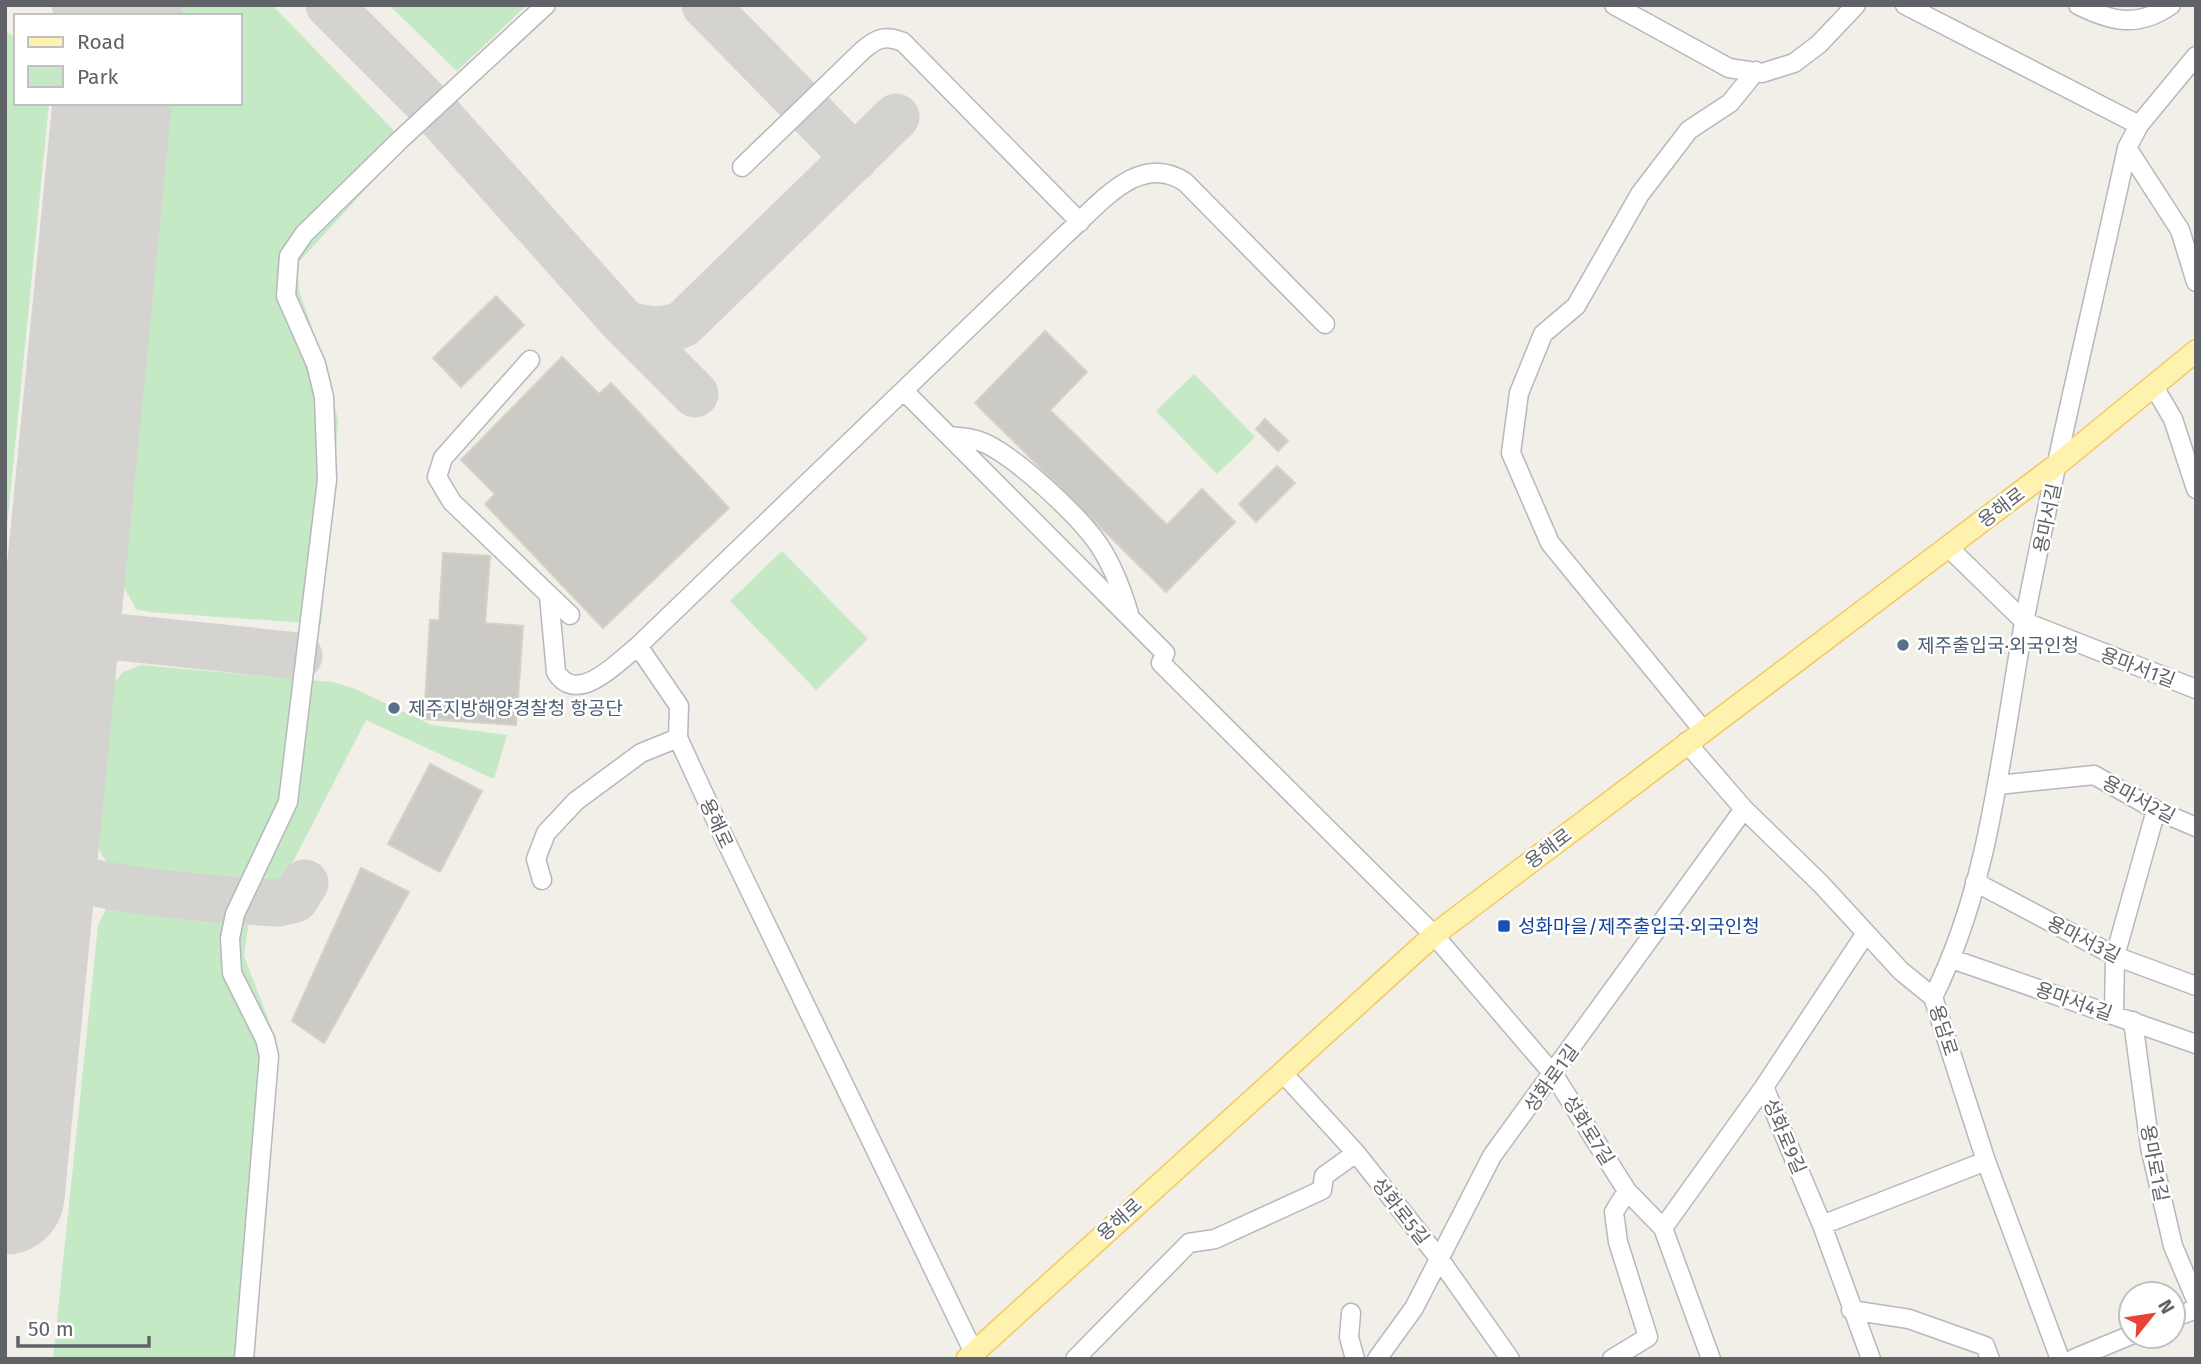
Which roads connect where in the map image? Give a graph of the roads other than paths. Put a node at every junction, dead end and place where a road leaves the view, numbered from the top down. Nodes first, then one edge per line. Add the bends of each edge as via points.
1 (546, 5) edge
2 (1614, 5) edge
3 (1856, 5) edge
4 (1905, 5) edge
5 (2078, 5) edge
6 (2171, 5) edge
7 (2196, 56) edge
8 (1756, 71) junction
9 (2138, 125) junction
10 (2127, 148) junction
11 (742, 167) dead end
12 (1080, 222) junction
13 (2196, 282) edge
14 (1325, 324) dead end
15 (2196, 351) edge
16 (530, 360) dead end
17 (2153, 385) junction
18 (905, 392) junction
19 (949, 436) junction
20 (2059, 463) junction
21 (2196, 489) edge
22 (1948, 547) junction
23 (549, 596) junction
24 (570, 615) dead end
25 (1130, 617) junction
26 (2025, 622) junction
27 (638, 646) junction
28 (2196, 689) edge
29 (1694, 736) junction
30 (678, 738) junction
31 (1998, 785) junction
32 (1744, 808) junction
33 (2157, 810) junction
34 (2196, 827) edge
35 (542, 880) dead end
36 (1975, 882) junction
37 (1866, 933) junction
38 (1434, 935) junction
39 (2115, 956) junction
40 (1952, 959) junction
41 (2196, 986) edge
42 (1933, 997) junction
43 (2114, 1014) junction
44 (2133, 1021) junction
45 (2196, 1044) edge
46 (1282, 1072) junction
47 (1554, 1075) junction
48 (1764, 1087) junction
49 (1356, 1153) junction
50 (1986, 1161) junction
51 (1627, 1191) junction
52 (1822, 1225) junction
53 (1663, 1228) junction
54 (1437, 1257) junction
55 (2196, 1300) edge
56 (1851, 1310) junction
57 (1351, 1313) dead end
58 (2117, 1341) edge
59 (973, 1356) edge
60 (244, 1359) edge
61 (1075, 1359) edge
62 (1355, 1359) edge
63 (1377, 1359) edge
64 (1510, 1359) edge
65 (1612, 1359) edge
66 (1711, 1359) edge
67 (1871, 1359) edge
68 (1990, 1359) edge
69 (2060, 1359) edge
70 (2073, 1359) edge

1 - 60 street via 401,139 304,234 289,256 286,296 316,364 324,397 327,480 288,802 235,914 230,937 232,972 269,1056
2 - 8 street via 1729,68
3 - 8 street via 1794,63
4 - 9 street
5 - 6 street via 2122,22 2155,15
7 - 9 street, 용마서길
8 - 29 street, 용담로 via 1730,103 1689,130 1640,194 1576,306 1543,334 1519,393 1511,453 1550,543
9 - 10 street, 용마서길
10 - 13 street via 2180,230
10 - 20 street, 용마서길
11 - 12 street via 863,50 877,38 890,37 902,42
12 - 14 street via 1142,173 1159,170 1172,174
12 - 18 street
15 - 17 main road, 용해로
16 - 23 street via 443,458 437,477 452,502
17 - 20 main road, 용해로
17 - 21 street via 2173,419
18 - 19 street
18 - 27 street
19 - 25 street
19 - 25 street via 977,440 1002,453 1088,531 1113,572
20 - 22 main road, 용해로
20 - 26 street, 용마서길
22 - 26 street, 용마서1길
22 - 29 main road, 용해로
23 - 24 street
23 - 27 street via 556,672 569,684 593,681
25 - 38 street, 성화로7길 via 1165,653 1161,663
26 - 28 street, 용마서1길
26 - 31 street, 용마서길
27 - 30 street, 용해로 via 679,706
29 - 32 street, 용담로
29 - 38 main road, 용해로
30 - 35 street via 641,753 576,801 546,833 536,859
30 - 59 street, 용해로
31 - 33 street, 용마서2길 via 2094,775
31 - 36 street, 용마서길
32 - 37 street, 용담로
32 - 47 street, 성화로1길
33 - 34 street, 용마서2길
33 - 39 street
36 - 39 street, 용마서3길
36 - 40 street, 용마서길
37 - 42 street, 용담로
37 - 48 street, 성화로9길
38 - 46 main road, 용해로
38 - 47 street, 성화로7길
39 - 41 street, 용마서3길
39 - 43 street
40 - 42 street, 용마서길
40 - 43 street, 용마서4길
42 - 50 street, 용담로
43 - 44 street, 용마서4길
44 - 45 street, 용마서4길
44 - 55 street, 용마로1길 via 2150,1147 2173,1246
46 - 49 street, 성화로5길
46 - 59 main road, 용해로
47 - 51 street, 성화로7길
47 - 54 street, 성화로1길 via 1492,1156
48 - 52 street, 성화로9길
48 - 53 street
49 - 54 street, 성화로5길
49 - 61 street via 1324,1177 1322,1190 1215,1239 1189,1243
50 - 52 street
50 - 69 street, 용담로
51 - 53 street, 성화로7길
51 - 65 street via 1614,1212 1618,1242 1648,1337
52 - 56 street, 성화로9길
53 - 66 street, 성화로7길
54 - 63 street, 성화로1길 via 1414,1308
54 - 64 street, 성화로5길
56 - 67 street, 성화로9길
56 - 68 street via 1909,1319 1985,1346
57 - 62 street via 1349,1337
58 - 70 street

